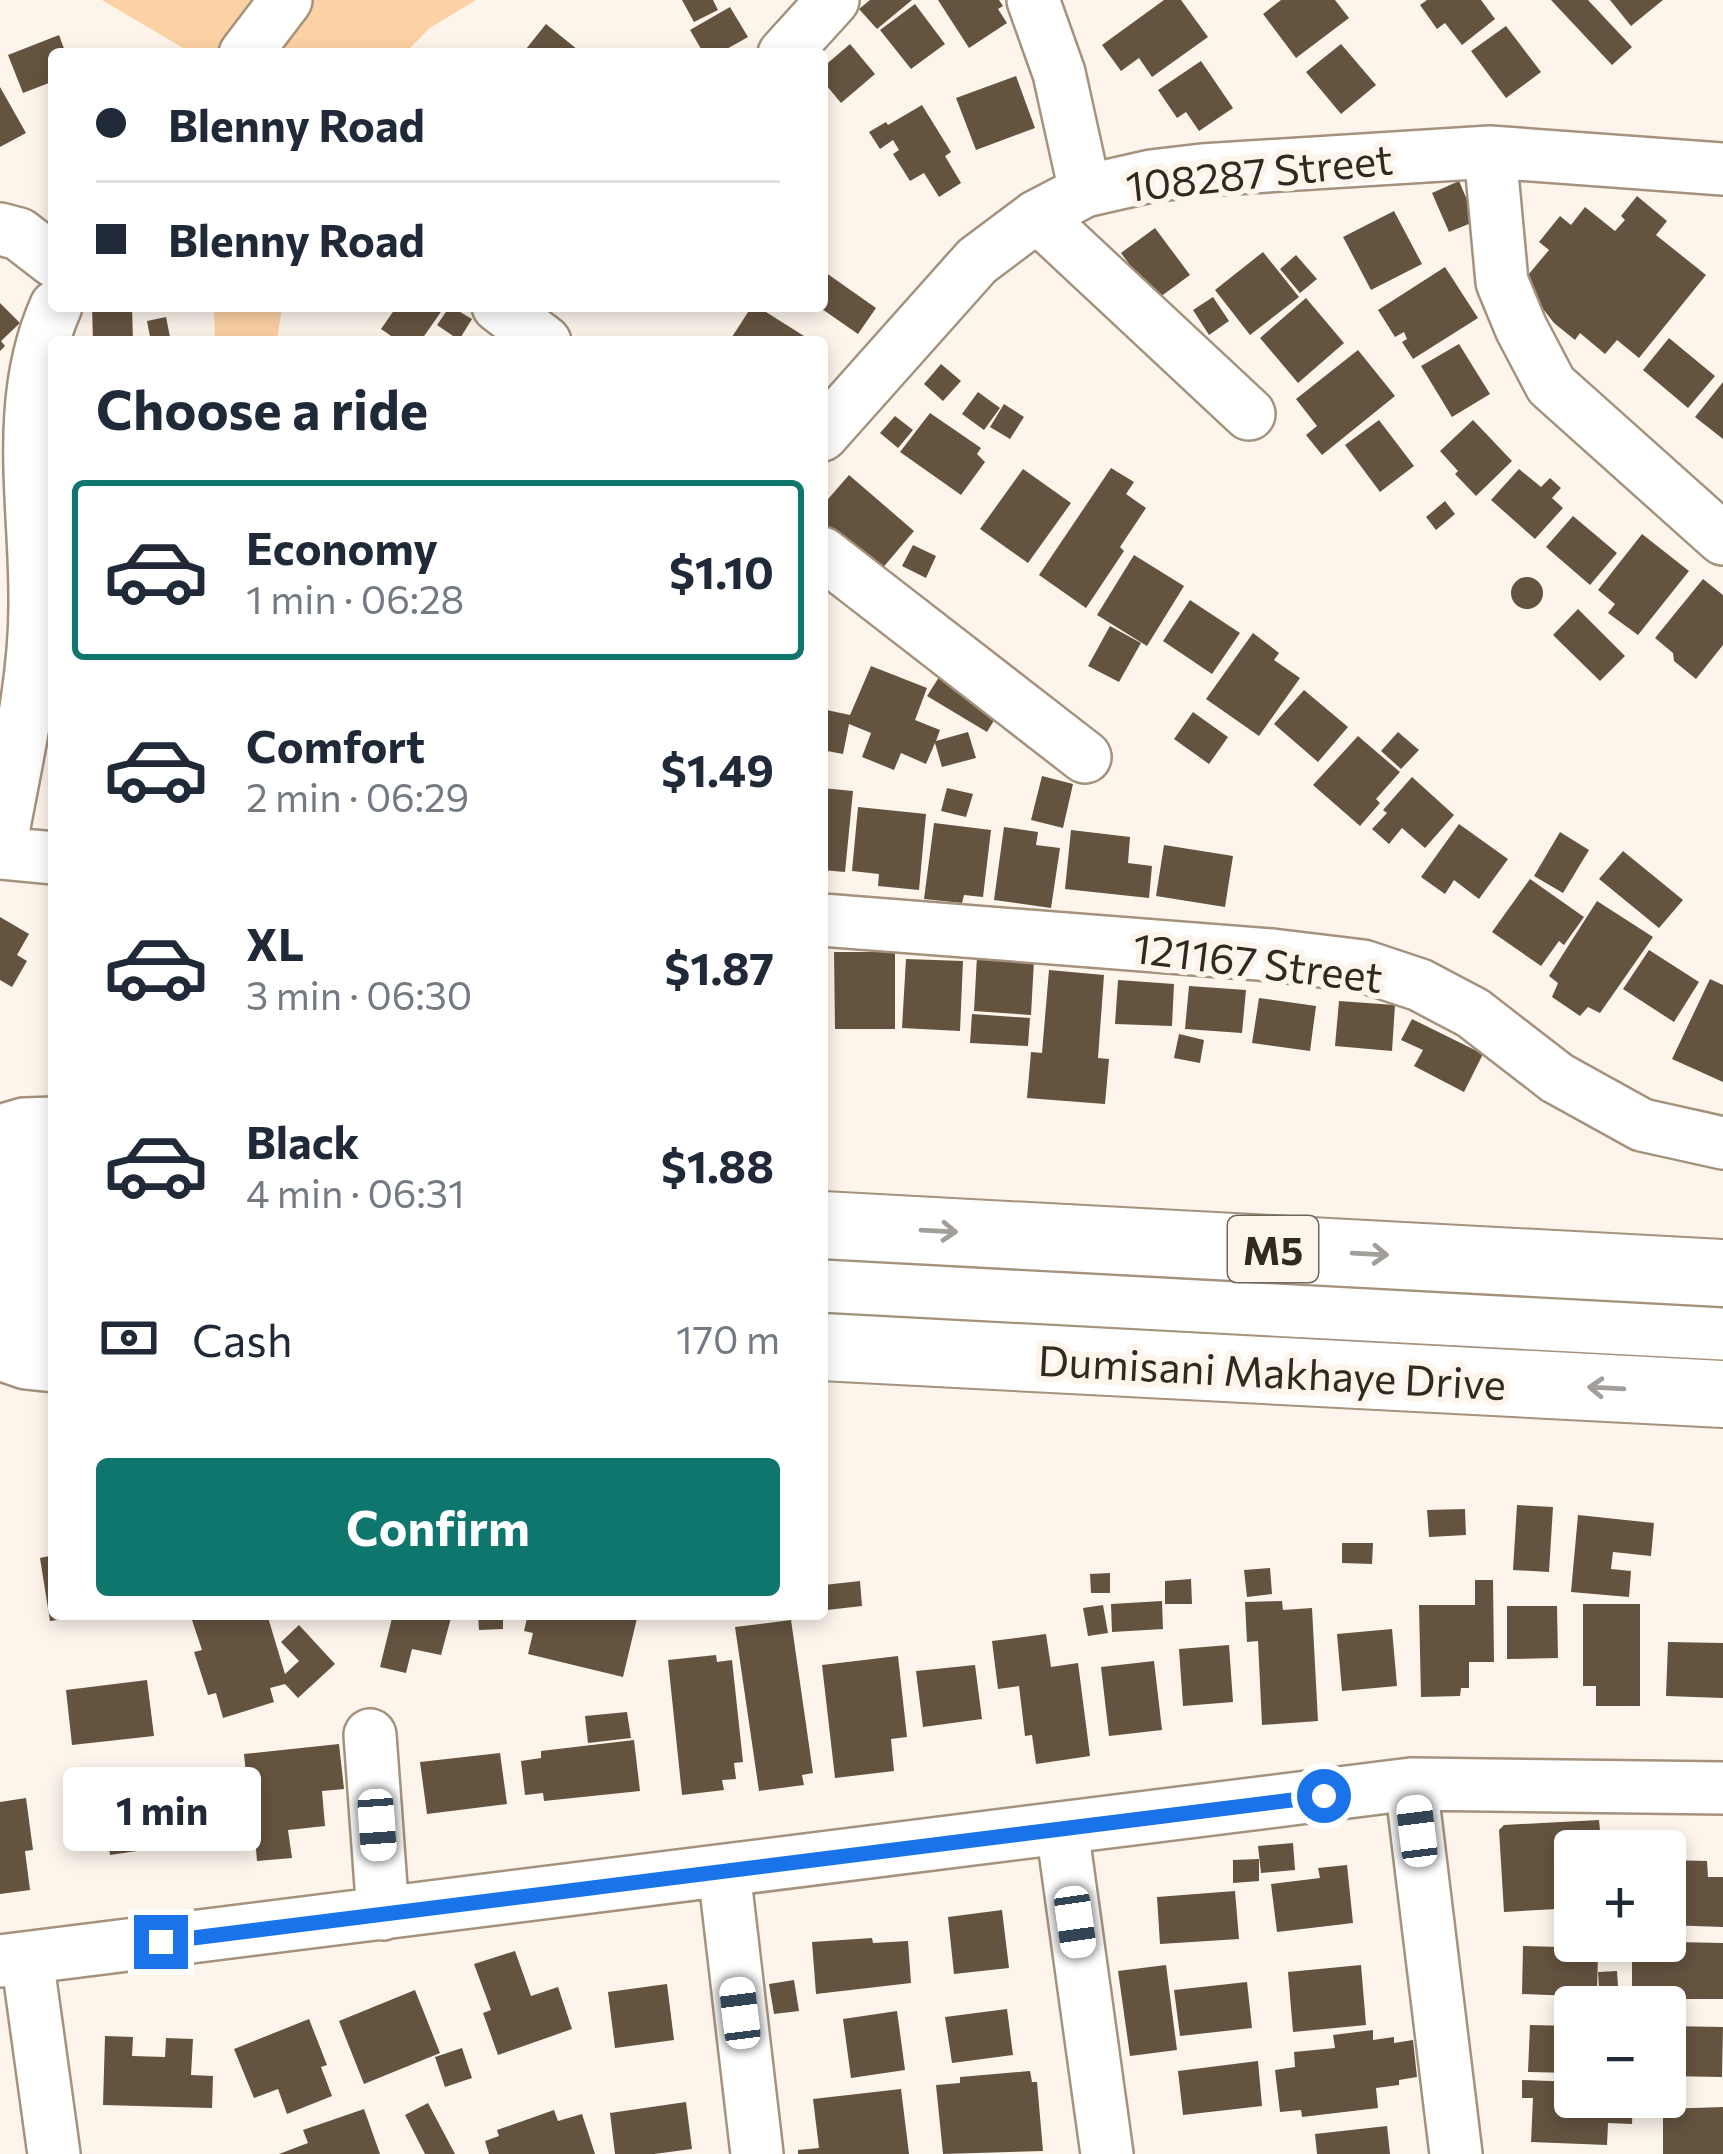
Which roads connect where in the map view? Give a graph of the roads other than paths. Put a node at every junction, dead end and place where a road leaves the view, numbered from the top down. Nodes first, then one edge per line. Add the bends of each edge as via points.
1 (286, 0) edge
2 (833, 0) edge
3 (1033, 0) edge
4 (249, 48) edge
5 (789, 48) edge
6 (1490, 152) junction
7 (1723, 169) edge
8 (1085, 190) junction
9 (1037, 216) junction
10 (0, 229) edge
11 (48, 256) edge
12 (53, 312) edge
13 (1249, 415) dead end
14 (828, 428) edge
15 (1723, 539) edge
16 (828, 559) edge
17 (1085, 757) dead end
18 (0, 851) edge
19 (48, 857) edge
20 (828, 920) edge
21 (48, 1123) edge
22 (0, 1131) edge
23 (1723, 1143) edge
24 (0, 1170) edge
25 (48, 1174) edge
26 (0, 1222) edge
27 (48, 1225) edge
28 (828, 1225) edge
29 (0, 1268) edge
30 (48, 1270) edge
31 (1723, 1273) edge
32 (828, 1286) edge
33 (0, 1315) edge
34 (48, 1316) edge
35 (1723, 1334) edge
36 (828, 1347) edge
37 (0, 1354) edge
38 (48, 1365) edge
39 (1723, 1394) edge
40 (370, 1735) dead end
41 (1411, 1784) junction
42 (1723, 1788) edge
43 (1062, 1829) junction
44 (724, 1871) junction
45 (383, 1914) junction
46 (14, 1959) edge
47 (54, 2154) edge
48 (757, 2154) edge
49 (1107, 2154) edge
50 (1456, 2154) edge

1 - 4 street
2 - 5 street
3 - 8 street
6 - 7 street, 108287 Street
6 - 8 street, 108287 Street via 1202,170
6 - 15 street via 1502,283 1551,385
8 - 9 street, 108287 Street
9 - 13 street
9 - 14 street, 108287 Street via 977,261
10 - 11 street
12 - 18 street via 32,388 31,668
16 - 17 street
18 - 19 street
20 - 23 street, 121167 Street via 1363,966 1473,1013 1557,1078 1642,1125
21 - 22 street
24 - 25 main road
26 - 27 street
28 -> 31 main road, M5
29 - 30 street
32 - 35 street
33 - 34 main road
39 -> 36 main road, Dumisani Makhaye Drive
37 - 38 street
40 - 45 street
41 - 42 street
41 - 43 street
41 - 50 street
43 - 44 street
43 - 49 street
44 - 45 street
44 - 48 street
45 - 46 street
46 - 47 street

